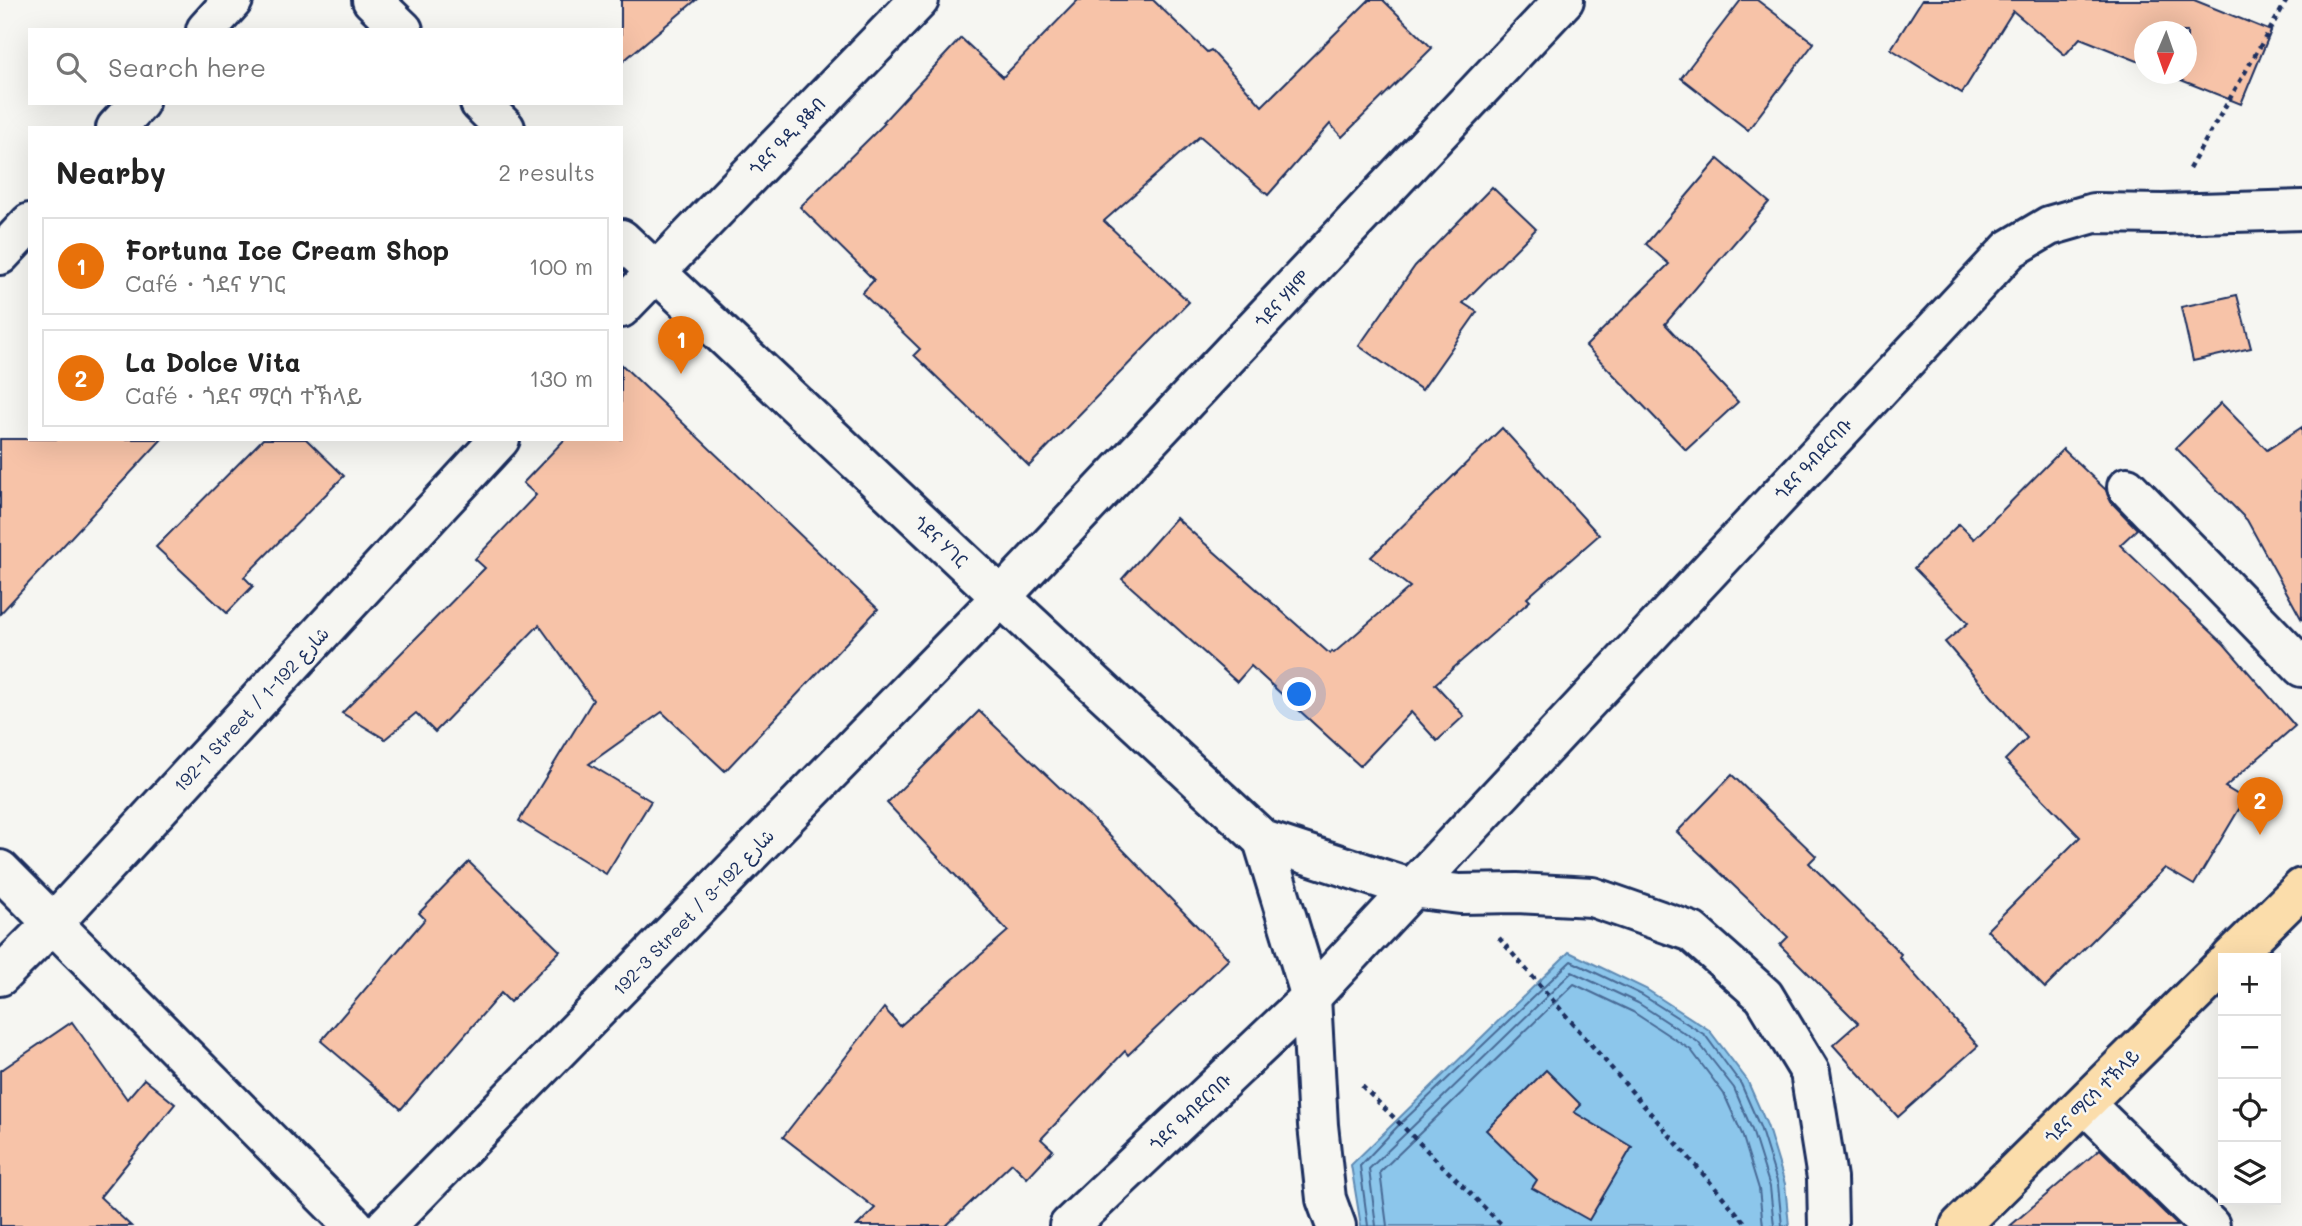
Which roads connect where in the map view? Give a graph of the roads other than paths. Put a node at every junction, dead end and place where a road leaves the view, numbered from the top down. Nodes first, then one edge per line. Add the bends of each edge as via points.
1 (233, 0) edge
2 (372, 0) edge
3 (919, 0) edge
4 (1564, 0) edge
5 (208, 28) edge
6 (401, 28) edge
7 (137, 105) edge
8 (482, 105) edge
9 (118, 126) edge
10 (503, 126) edge
11 (2302, 210) edge
12 (28, 225) edge
13 (623, 241) edge
14 (0, 255) edge
15 (655, 272) junction
16 (623, 306) edge
17 (498, 441) edge
18 (2127, 487) dead end
19 (1000, 597) junction
20 (2302, 667) edge
21 (1263, 840) junction
22 (0, 870) edge
23 (1410, 888) junction
24 (2302, 888) edge
25 (53, 923) junction
26 (2236, 953) edge
27 (2218, 971) edge
28 (0, 976) edge
29 (1311, 997) junction
30 (2085, 1104) junction
31 (354, 1226) edge
32 (386, 1226) edge
33 (1069, 1226) edge
34 (1336, 1226) edge
35 (1828, 1226) edge
36 (1960, 1226) edge
37 (2210, 1226) edge

1 - 5 street
2 - 6 street
3 - 15 street, ጎደና ዓዲ ያቆብ
4 - 19 street, ጎደና ሃዘሞ
7 - 9 street
8 - 10 street
11 - 23 street, ጎደና ዓብደርባቡ via 2094,213 2049,226 2010,249
12 - 14 street
13 - 15 street, ጎደና ሃገር
15 - 16 street
15 - 19 street, ጎደና ሃገር
17 - 25 street, 192-1 Street / شارع 192-1
18 - 20 street
19 - 21 street, ጎደና ሃገር
19 - 32 street, 192-3 Street / شارع 192-3
21 - 23 street
21 - 29 street
22 - 25 street
23 - 29 street, ጎደና ዓብደርባቡ
23 - 35 street via 1592,898 1692,932 1764,996 1810,1072 1827,1178
24 - 26 main road
25 - 28 street, 192-1 Street / شارع 192-1
25 - 31 street
27 - 30 main road, ጎደና ማርሳ ተኽላይ
29 - 33 street, ጎደና ዓብደርባቡ
29 - 34 street via 1326,1199
30 - 36 main road, ጎደና ማርሳ ተኽላይ
30 - 37 street

